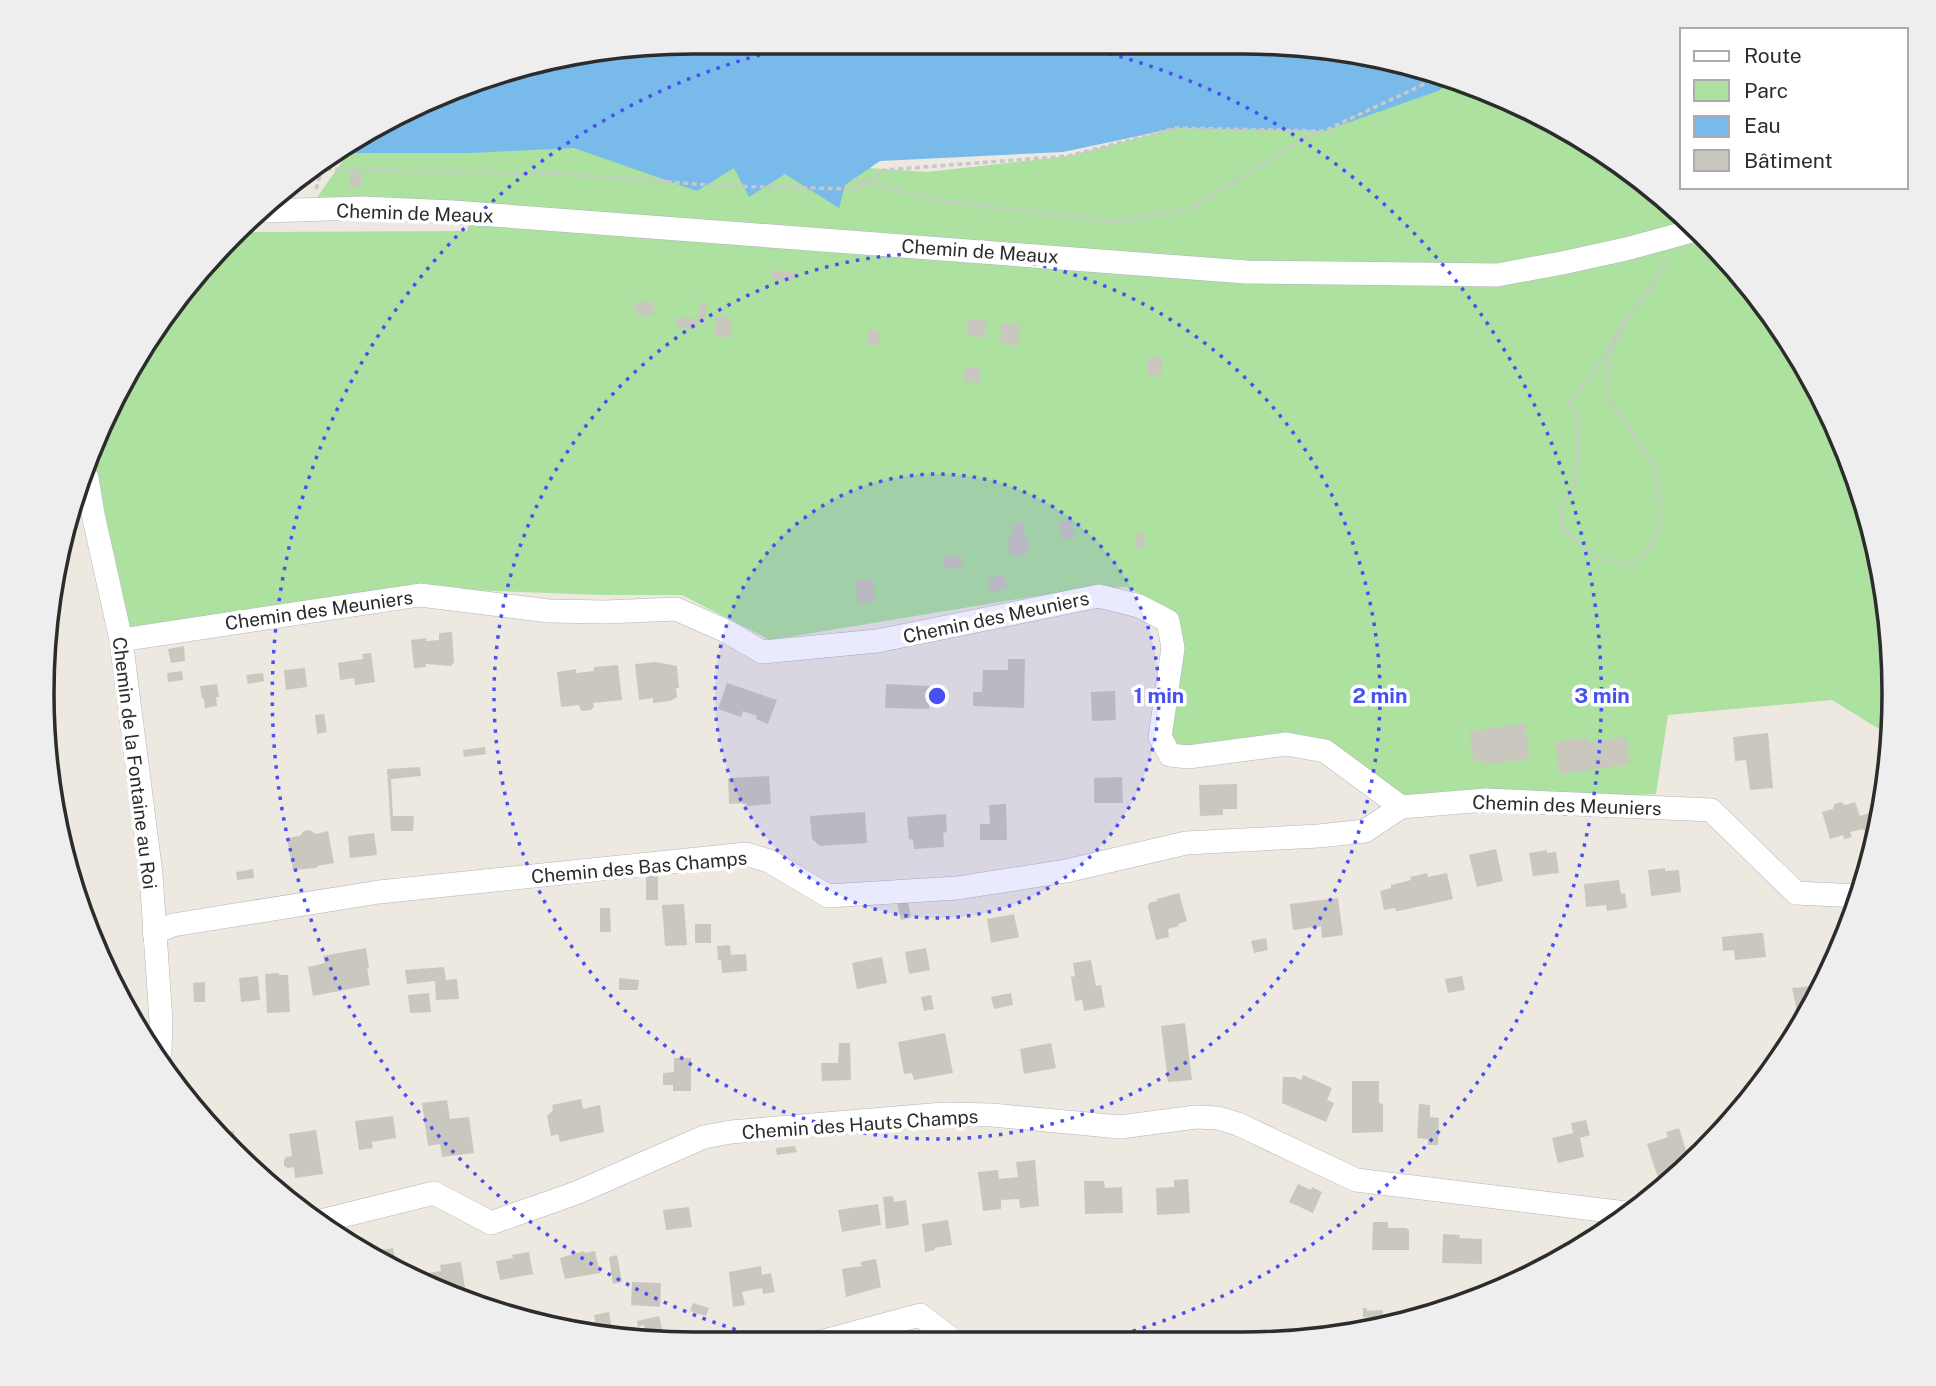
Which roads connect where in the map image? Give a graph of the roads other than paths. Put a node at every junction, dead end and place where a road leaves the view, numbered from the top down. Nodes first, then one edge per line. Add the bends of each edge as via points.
1 (275, 211) edge
2 (1685, 232) edge
3 (88, 487) edge
4 (121, 640) junction
5 (1401, 807) junction
6 (1849, 896) edge
7 (154, 933) junction
8 (160, 1045) edge
9 (1615, 1212) edge
10 (330, 1219) edge
11 (857, 1332) edge
12 (942, 1332) edge

1 - 2 street, Chemin de Meaux via 453,212 1246,272 1497,275
3 - 4 street, Chemin de la Fontaine au Roi
4 - 5 street, Chemin des Meuniers via 420,595 549,611 676,609 762,652 877,641 1099,596 1139,606 1168,621 1173,648 1160,737 1170,755 1188,757 1286,744 1325,751
4 - 7 street, Chemin de la Fontaine au Roi via 151,874
5 - 6 street, Chemin des Meuniers via 1486,800 1711,810 1796,893
5 - 7 street, Chemin des Bas Champs via 1365,831 1186,843 1066,871 957,888 828,896 769,861 746,853 379,892 173,925
7 - 8 street, Chemin de la Fontaine au Roi
9 - 10 street, Chemin des Hauts Champs via 1356,1180 1249,1128 1218,1118 1120,1127 943,1114 704,1137 576,1193 491,1223 434,1193
11 - 12 street via 920,1315

